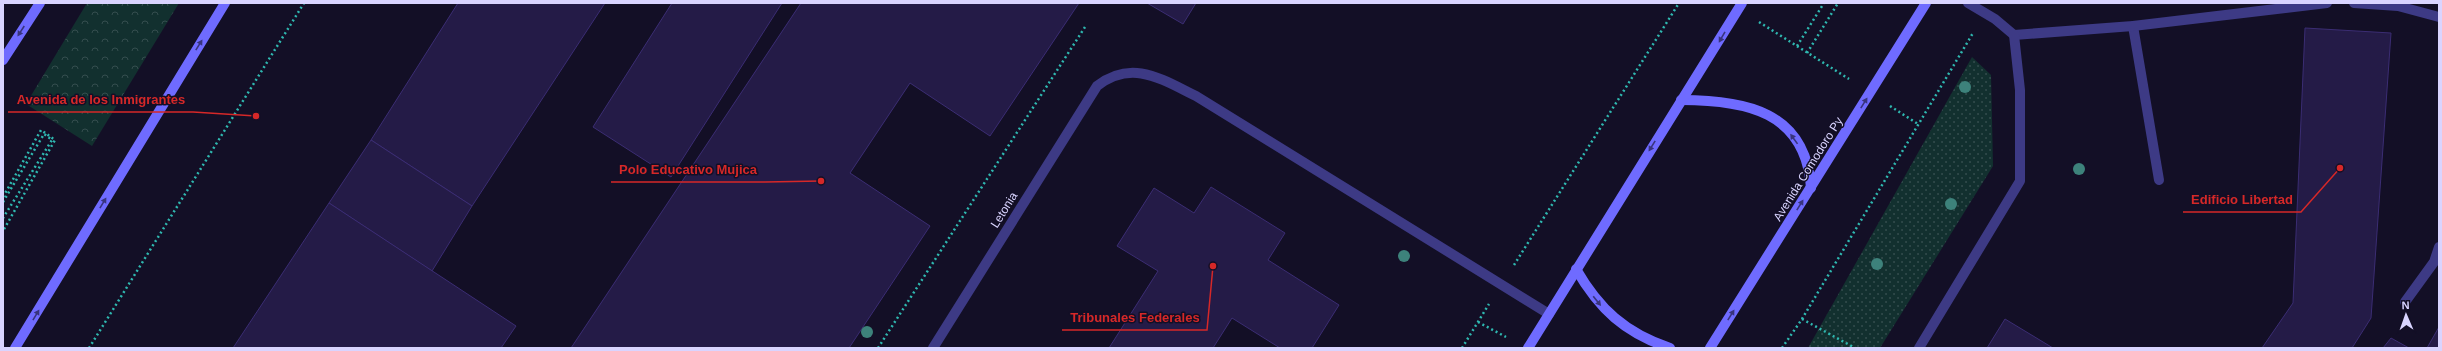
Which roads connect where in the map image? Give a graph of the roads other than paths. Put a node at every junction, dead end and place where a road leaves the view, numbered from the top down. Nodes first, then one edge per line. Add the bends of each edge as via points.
1 (40, 3) edge
2 (225, 3) edge
3 (1926, 3) edge
4 (1968, 3) edge
5 (2326, 3) edge
6 (2354, 3) edge
7 (1740, 6) edge
8 (2439, 17) edge
9 (2133, 26) junction
10 (2014, 35) junction
11 (3, 60) edge
12 (1681, 100) junction
13 (2159, 180) dead end
14 (1811, 188) junction
15 (2439, 247) edge
16 (1576, 268) junction
17 (2405, 302) dead end
18 (1549, 314) junction
19 (15, 348) edge
20 (933, 348) edge
21 (1528, 348) edge
22 (1670, 348) edge
23 (1710, 348) edge
24 (1919, 348) edge

1 -> 11 main road
19 -> 2 main road
14 -> 3 main road, Avenida Comodoro Py
4 - 10 lane
5 - 9 lane
6 - 8 lane via 2398,6
7 -> 12 main road
9 - 10 lane
9 - 13 lane
10 - 24 lane via 2020,90 2020,181
14 -> 12 main road via 1810,175 1802,150 1786,128 1775,119 1751,106 1738,103
12 -> 16 main road
23 -> 14 main road, Avenida Comodoro Py
15 - 17 lane via 2434,262
16 - 18 main road
16 -> 22 main road via 1601,306 1616,319 1634,334
18 - 20 lane, Letonia via 1196,96 1154,76 1137,72 1108,77 1097,86
18 - 21 main road

